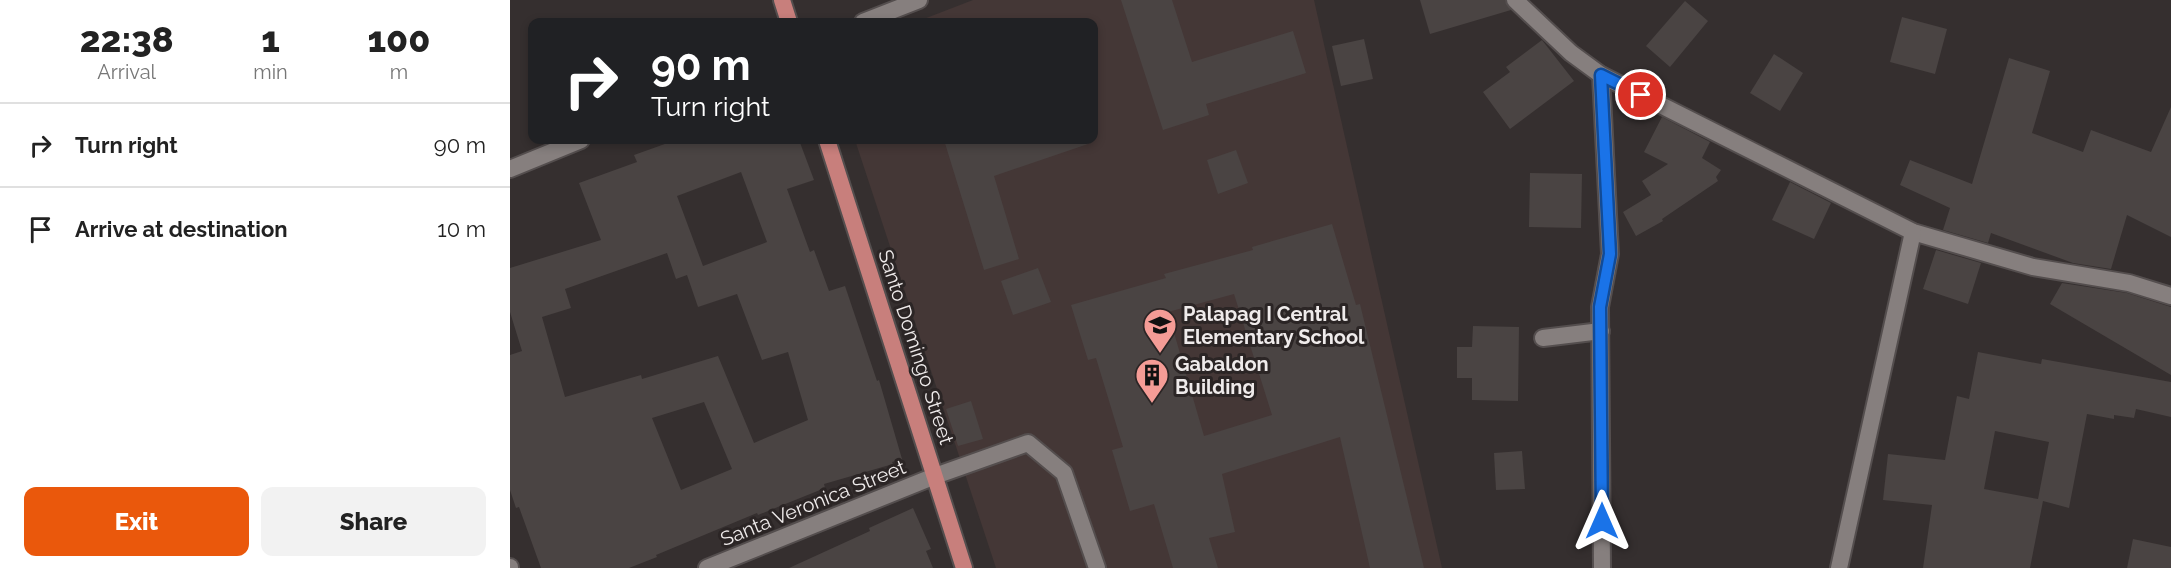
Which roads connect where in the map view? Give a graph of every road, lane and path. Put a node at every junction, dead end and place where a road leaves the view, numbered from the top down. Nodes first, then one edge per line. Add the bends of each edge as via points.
1 (782, 0) edge
2 (919, 0) edge
3 (1515, 0) edge
4 (788, 18) edge
5 (873, 18) edge
6 (1601, 75) junction
7 (571, 144) edge
8 (828, 144) edge
9 (510, 169) edge
10 (1913, 232) junction
11 (2171, 296) edge
12 (1601, 331) junction
13 (1543, 338) dead end
14 (935, 476) junction
15 (707, 568) edge
16 (964, 568) edge
17 (1097, 568) edge
18 (1602, 568) edge
19 (1839, 568) edge

1 - 4 main road
2 - 5 street
3 - 6 street via 1571,53
6 - 10 street
6 - 12 street via 1610,254 1600,307
7 - 9 street
8 - 14 main road, Santo Domingo Street
10 - 11 street via 2033,267 2129,283
10 - 19 street
12 - 13 street
12 - 18 street
14 - 15 street, Santa Veronica Street
14 - 16 main road, Santo Domingo Street
14 - 17 street, Santa Veronica Street via 1028,443 1064,472

